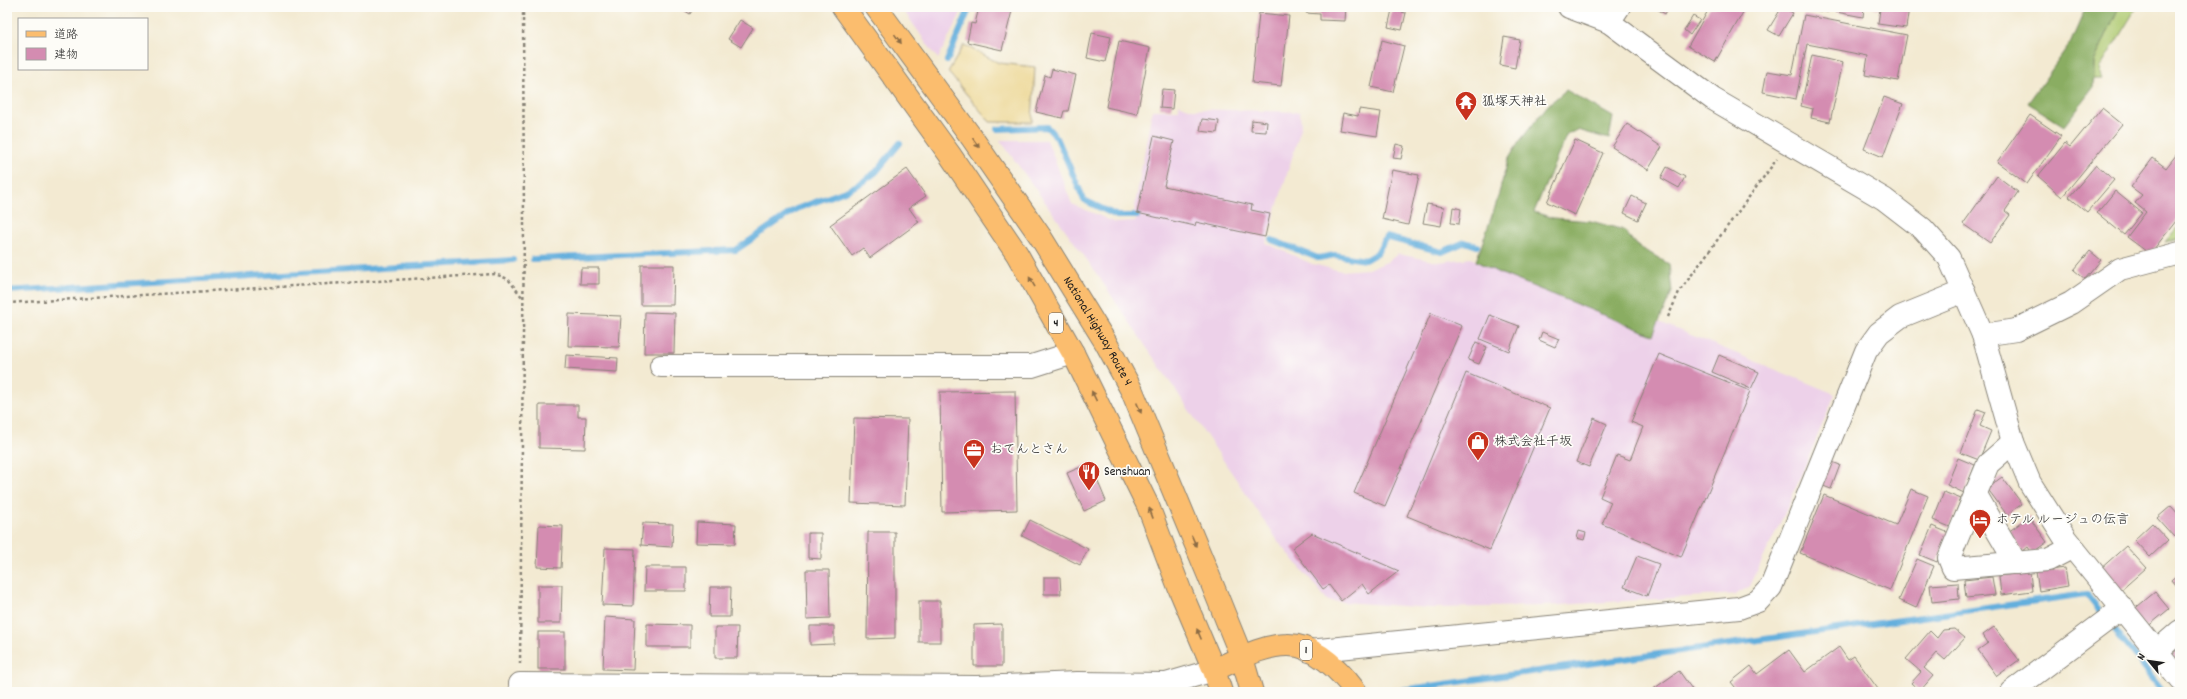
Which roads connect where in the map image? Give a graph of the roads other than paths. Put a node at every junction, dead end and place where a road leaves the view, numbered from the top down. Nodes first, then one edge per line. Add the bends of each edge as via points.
1 (843, 7) edge
2 (876, 7) edge
3 (1569, 7) edge
4 (1614, 15) edge
5 (2180, 253) edge
6 (1964, 291) junction
7 (1983, 335) junction
8 (1073, 352) junction
9 (661, 366) dead end
10 (2013, 442) junction
11 (1975, 493) junction
12 (2073, 547) junction
13 (2016, 562) junction
14 (2120, 610) junction
15 (2180, 631) edge
16 (1309, 650) junction
17 (2157, 651) junction
18 (1242, 658) junction
19 (1214, 670) junction
20 (2180, 680) edge
21 (520, 684) road end
22 (1221, 692) edge
23 (1252, 692) edge
24 (1356, 692) edge
25 (2011, 692) edge

8 -> 1 main road, 4 via 1017,254 950,155
2 -> 18 main road, National Highway Route 4 via 1040,236 1106,343 1132,391
3 - 4 street
4 - 6 street via 1713,99 1884,199 1923,229 1949,258
5 - 7 street via 2120,269 2071,303 2016,330
6 - 7 street
6 - 16 street via 1900,317 1879,333 1866,351 1771,587 1758,601 1739,608
7 - 10 street
8 - 9 street via 1032,366
19 -> 8 main road, 4 via 1148,506
10 - 11 street via 1988,464
10 - 12 street via 2030,483
11 - 13 street
11 - 13 street via 1949,558 1953,568
12 - 13 street via 2048,560
12 - 14 street
14 - 17 street
14 - 25 street
15 - 17 street
16 - 18 main road, 1 via 1288,645
16 - 24 main road, 1 via 1341,672
17 - 20 street
18 - 19 main road, 1
18 - 23 main road, National Highway Route 4
19 - 21 street via 1166,684 1077,683 977,687
19 - 22 main road, 4

